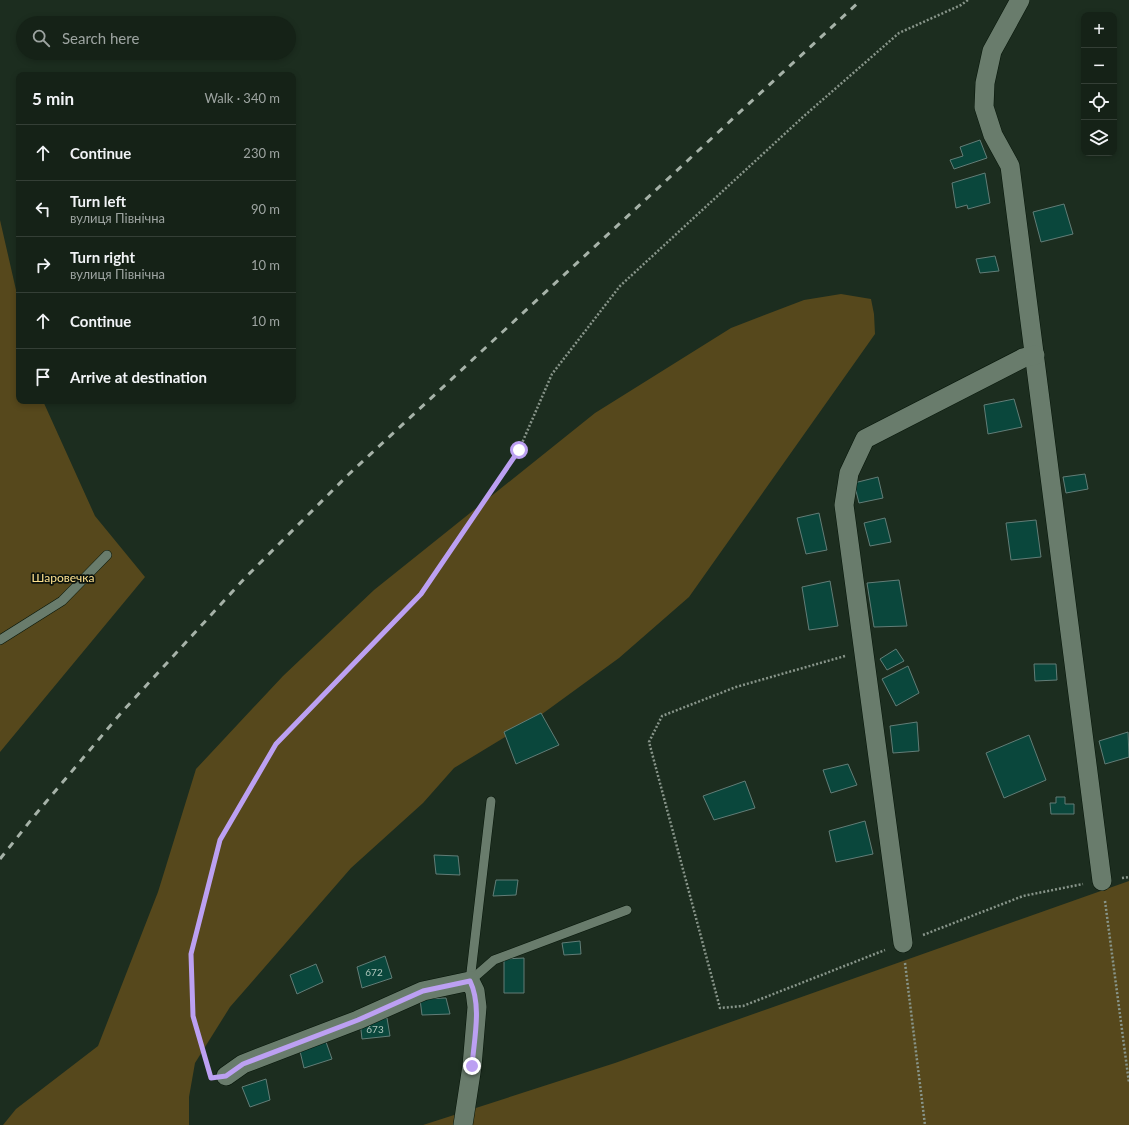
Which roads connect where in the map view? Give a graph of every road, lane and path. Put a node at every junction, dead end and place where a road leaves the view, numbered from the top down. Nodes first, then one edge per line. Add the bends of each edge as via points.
1 (968, 0) edge
2 (1020, 0) edge
3 (1035, 355) junction
4 (106, 555) dead end
5 (0, 640) edge
6 (864, 650) junction
7 (491, 801) dead end
8 (1129, 877) edge
9 (1102, 881) junction
10 (627, 910) dead end
11 (903, 943) junction
12 (470, 981) junction
13 (226, 1076) joint
14 (1129, 1083) edge
15 (463, 1125) edge
16 (925, 1125) edge

1 - 13 path via 898,33 620,286 552,374 519,450 421,594 276,744 220,840 191,954 193,1016 208,1070 211,1078
2 - 3 street via 992,51 985,84 984,107 993,135 1010,166
3 - 6 street via 1023,358 866,439 849,473 844,505
3 - 9 street
4 - 5 lane via 62,601
6 - 11 street
6 - 11 path via 736,686 662,716 648,742 720,1008 743,1006
7 - 12 lane
8 - 9 path
9 - 11 path via 1023,896
9 - 14 path
10 - 12 lane via 494,960
11 - 16 path
12 - 13 street via 423,991 358,1020 243,1064
12 - 15 street via 475,991 477,1007

